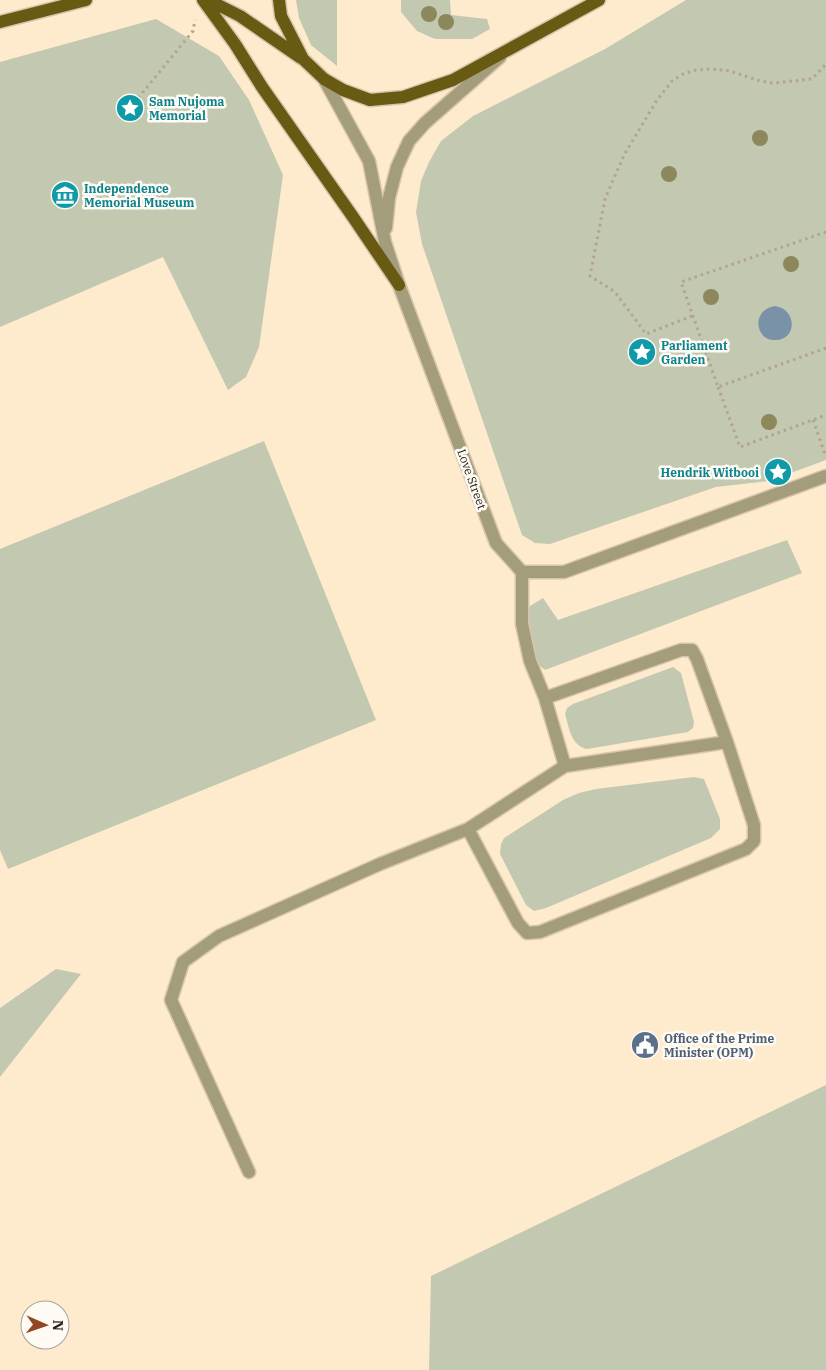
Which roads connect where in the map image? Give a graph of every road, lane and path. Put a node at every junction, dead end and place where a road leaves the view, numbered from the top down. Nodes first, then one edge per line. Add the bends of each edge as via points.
1 (86, 0) edge
2 (203, 0) edge
3 (208, 0) edge
4 (279, 0) edge
5 (598, 0) edge
6 (196, 16) dead end
7 (0, 22) edge
8 (518, 44) junction
9 (302, 59) junction
10 (826, 64) edge
11 (324, 79) junction
12 (130, 108) dead end
13 (826, 232) edge
14 (385, 242) junction
15 (399, 285) junction
16 (692, 316) junction
17 (826, 348) edge
18 (718, 387) junction
19 (826, 416) edge
20 (813, 420) junction
21 (826, 458) edge
22 (826, 476) edge
23 (522, 572) junction
24 (545, 698) junction
25 (727, 742) junction
26 (565, 766) junction
27 (468, 829) junction
28 (249, 1172) dead end

1 - 7 main road
2 - 15 main road
3 - 9 main road via 240,16
4 - 9 main road via 281,16
5 - 8 main road
6 - 12 path via 193,31
8 - 11 main road via 453,80 403,97 370,100
8 - 14 street via 425,123 409,141 396,167
9 - 11 main road
10 - 16 path via 812,78 773,83 712,69 683,74 664,89 624,155 605,199 590,276 615,292 646,334
11 - 14 street, Love Street via 369,161
13 - 16 path via 681,282
14 - 15 street, Love Street
15 - 23 street, Love Street via 496,543
16 - 18 path
17 - 18 path
18 - 20 path via 740,447
19 - 20 path
20 - 21 path
22 - 23 street via 564,572
23 - 24 street via 522,624 530,661
24 - 25 street via 681,650 692,650
24 - 26 street
25 - 26 street
25 - 27 street via 754,825 754,841 746,849 540,932 527,933 518,923
26 - 27 street
27 - 28 street via 380,864 219,936 183,962 171,1000

